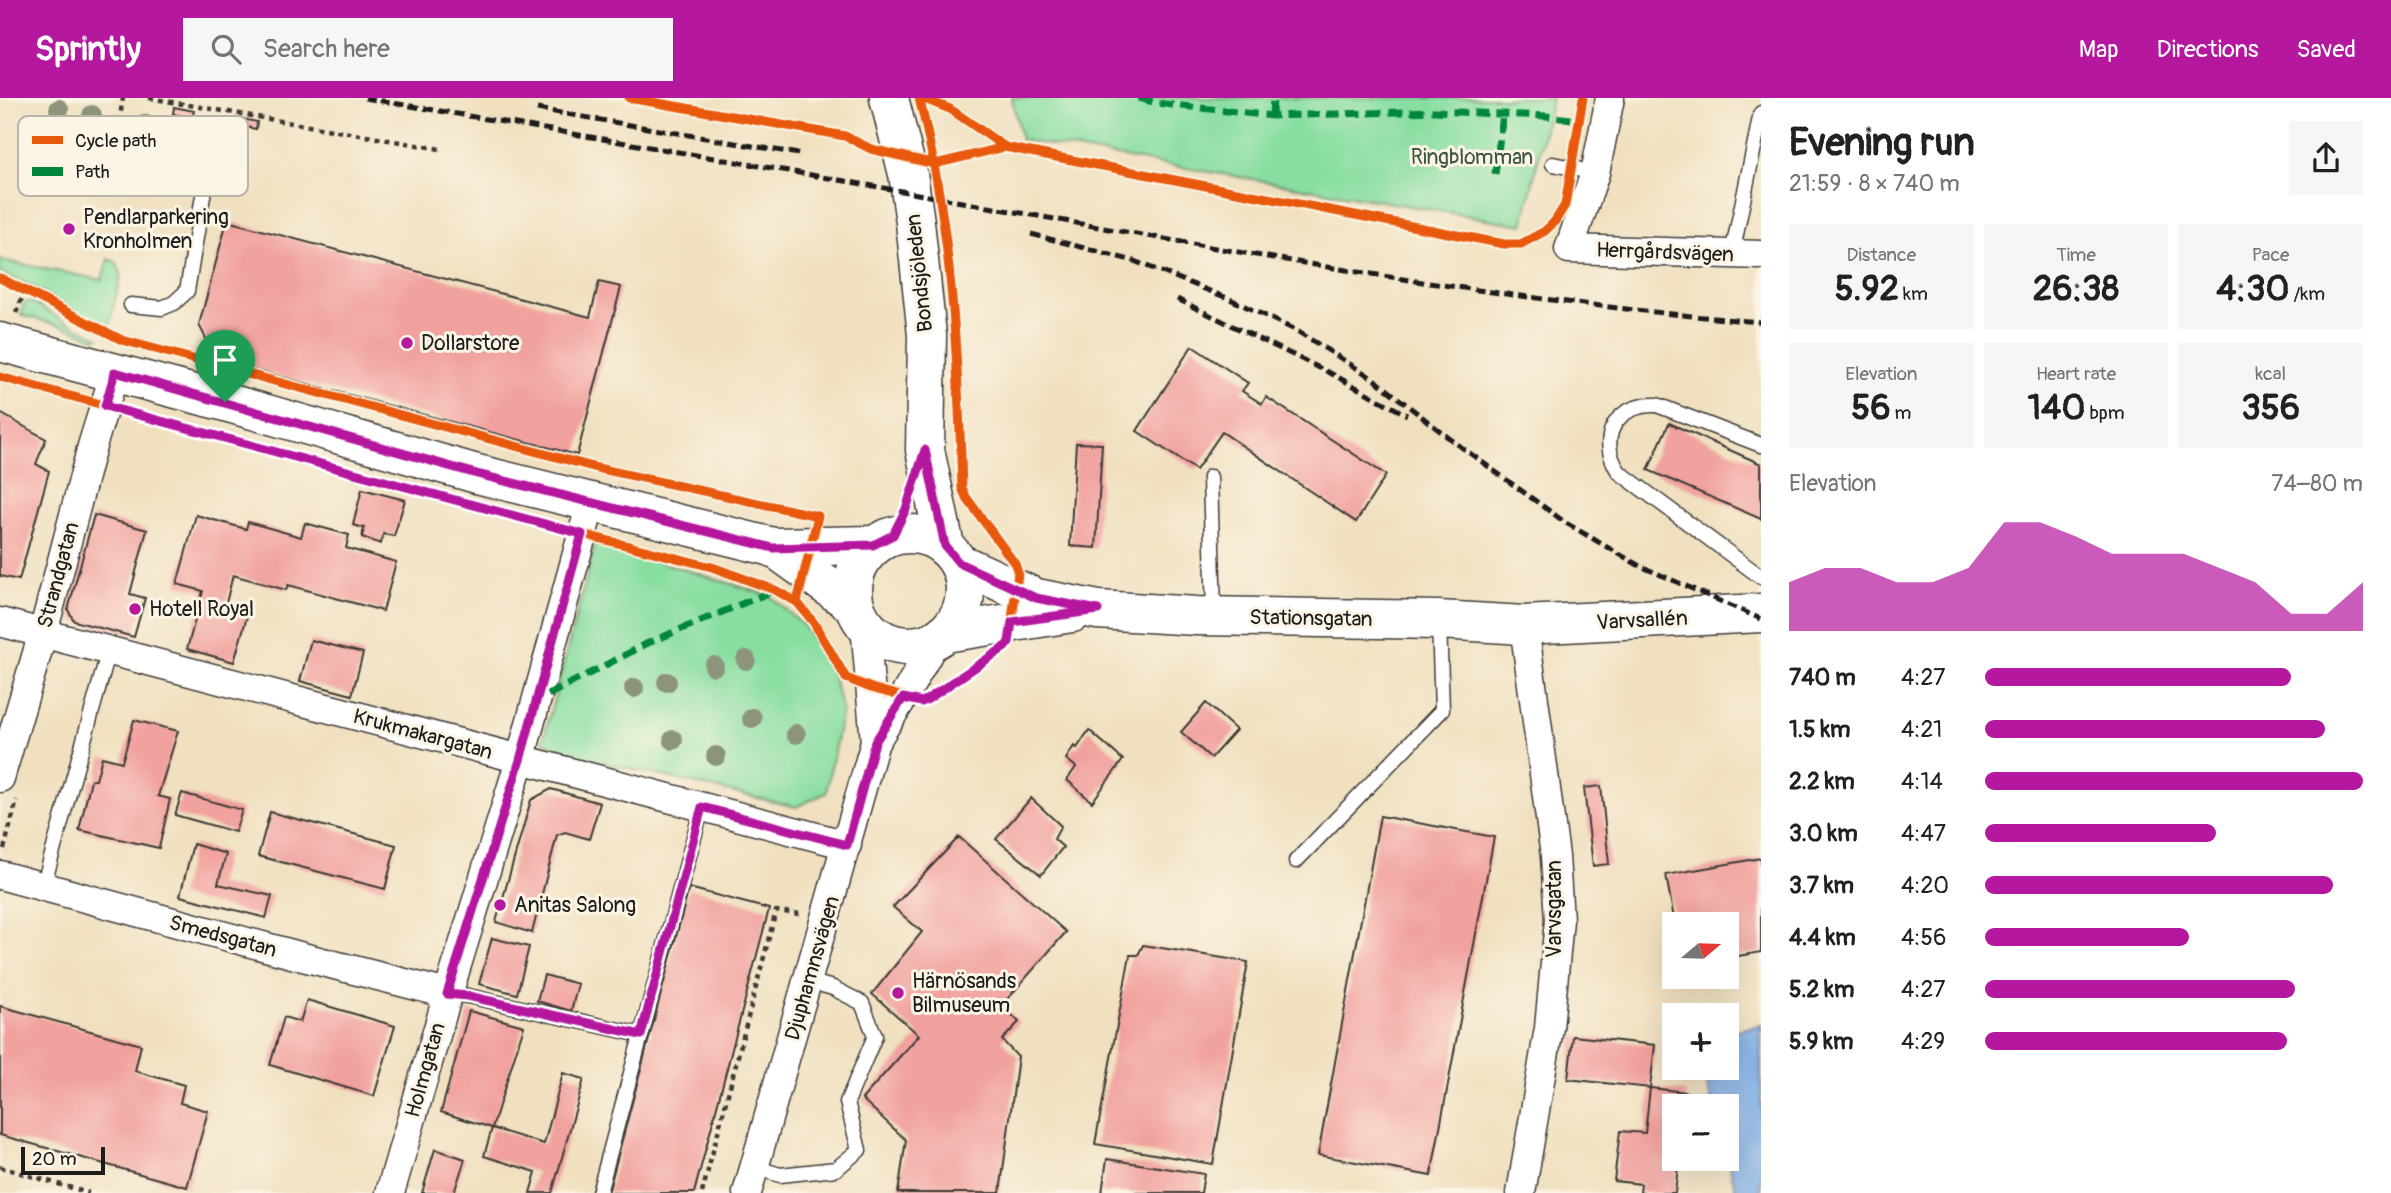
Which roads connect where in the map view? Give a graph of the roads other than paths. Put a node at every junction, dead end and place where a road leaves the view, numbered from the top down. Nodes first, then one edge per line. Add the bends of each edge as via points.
1 (889, 98) edge
2 (1610, 98) edge
3 (1761, 113) edge
4 (1553, 164) dead end
5 (1595, 173) junction
6 (203, 196) edge
7 (1732, 254) junction
8 (1761, 255) edge
9 (131, 305) dead end
10 (8, 328) edge
11 (115, 372) junction
12 (1761, 445) edge
13 (925, 450) junction
14 (1210, 477) dead end
15 (591, 503) junction
16 (883, 540) junction
17 (773, 548) junction
18 (952, 554) junction
19 (1761, 577) edge
20 (1098, 610) junction
21 (1761, 613) edge
22 (860, 616) junction
23 (1214, 616) junction
24 (1439, 620) junction
25 (0, 622) edge
26 (1524, 625) junction
27 (43, 633) junction
28 (941, 636) junction
29 (109, 650) junction
30 (875, 742) junction
31 (520, 760) junction
32 (0, 778) edge
33 (702, 807) junction
34 (847, 845) junction
35 (1296, 861) dead end
36 (0, 875) edge
37 (43, 887) junction
38 (808, 981) junction
39 (447, 994) junction
40 (641, 1035) junction
41 (750, 1180) edge
42 (390, 1193) edge
43 (599, 1193) edge
44 (1521, 1193) edge

1 - 13 main road, Bondsjöleden via 908,174 927,335
2 - 5 street
3 - 7 lane
4 - 5 lane
5 - 7 street, Herrgårdsvägen via 1569,249
6 - 9 lane via 187,291 162,308
7 - 8 street, Herrgårdsvägen
10 - 11 main road
11 - 15 main road
11 - 27 street, Strandgatan
12 - 19 lane via 1644,404 1621,415 1613,425 1608,449 1619,472
13 - 16 main road, Bondsjöleden via 906,509
13 - 18 main road, Bondsjöleden
14 - 23 lane
15 - 17 main road
15 - 31 street, Holmgatan
16 - 17 main road
16 - 18 main road via 919,534
16 - 22 main road via 865,553 856,569 852,584
17 - 22 main road
18 - 20 main road, Stationsgatan via 1036,598
18 - 28 main road via 965,584 964,601 959,617
20 - 23 main road, Stationsgatan
20 - 28 main road, Stationsgatan
21 - 26 main road, Varvsallén
22 - 28 main road via 882,639 897,645 915,646
22 - 30 street, Djuphamnsvägen
23 - 24 main road, Stationsgatan
24 - 26 main road, Stationsgatan
24 - 35 lane via 1442,710
25 - 27 street, Krukmakargatan
26 - 44 street, Varvsgatan via 1555,856 1559,920 1549,1028
27 - 29 street, Krukmakargatan
27 - 32 street, Strandgatan
28 - 30 street, Djuphamnsvägen
29 - 31 street, Krukmakargatan
29 - 37 lane
30 - 34 street, Djuphamnsvägen
31 - 33 street, Krukmakargatan
31 - 39 street, Holmgatan
33 - 34 street, Krukmakargatan
33 - 40 lane
34 - 38 street, Djuphamnsvägen
36 - 37 street, Smedsgatan
37 - 39 street, Smedsgatan
38 - 41 street, Djuphamnsvägen
38 - 41 lane via 862,1003 875,1036 847,1102 859,1150 836,1169
39 - 40 lane
39 - 42 street, Holmgatan
40 - 43 lane

